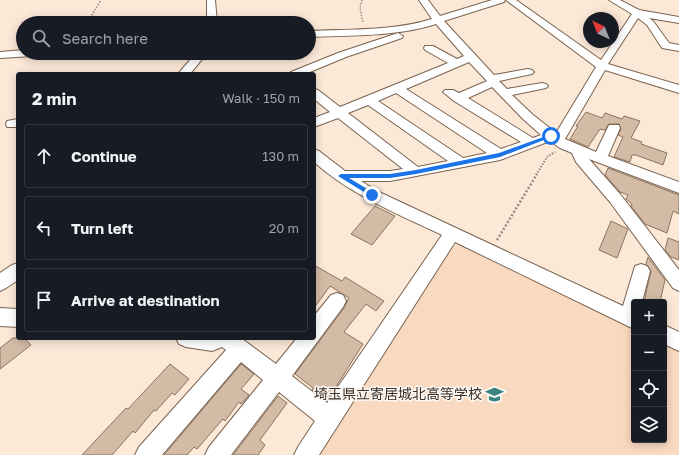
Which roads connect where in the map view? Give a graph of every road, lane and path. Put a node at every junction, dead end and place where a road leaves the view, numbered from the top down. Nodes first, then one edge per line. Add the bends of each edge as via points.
1 (101, 0) edge
2 (211, 0) edge
3 (362, 0) edge
4 (423, 0) edge
5 (501, 0) edge
6 (510, 0) edge
7 (613, 0) edge
8 (636, 13) junction
9 (91, 16) edge
10 (212, 16) edge
11 (677, 19) edge
12 (437, 21) junction
13 (399, 29) junction
14 (679, 29) edge
15 (365, 32) junction
16 (316, 34) edge
17 (429, 48) dead end
18 (679, 48) edge
19 (16, 54) edge
20 (0, 55) edge
21 (471, 57) junction
22 (196, 60) edge
23 (456, 63) junction
24 (602, 66) junction
25 (186, 72) edge
26 (300, 72) edge
27 (528, 72) dead end
28 (492, 80) junction
29 (542, 86) dead end
30 (397, 88) junction
31 (679, 89) edge
32 (505, 93) junction
33 (316, 95) edge
34 (369, 100) junction
35 (339, 113) junction
36 (316, 122) edge
37 (614, 128) dead end
38 (532, 143) junction
39 (563, 143) junction
40 (500, 155) junction
41 (316, 156) edge
42 (600, 158) junction
43 (460, 163) junction
44 (416, 172) junction
45 (341, 176) junction
46 (679, 188) edge
47 (452, 233) junction
48 (490, 251) junction
49 (674, 270) edge
50 (16, 271) edge
51 (641, 271) dead end
52 (0, 283) edge
53 (679, 283) edge
54 (636, 299) edge
55 (337, 301) dead end
56 (0, 317) edge
57 (16, 318) edge
58 (631, 318) edge
59 (316, 328) edge
60 (666, 335) edge
61 (199, 340) edge
62 (217, 340) edge
63 (307, 340) edge
64 (679, 342) edge
65 (233, 344) edge
66 (277, 379) junction
67 (330, 420) junction
68 (147, 455) edge
69 (217, 455) edge
70 (306, 455) edge

1 - 9 path
2 - 10 street
3 - 15 path via 360,8
4 - 12 street
5 - 12 street
6 - 24 street
7 - 8 street
8 - 11 street
8 - 18 street via 650,23 666,46
8 - 24 street
11 - 14 street
12 - 13 street
12 - 21 street
13 - 15 street
13 - 26 street via 403,33 400,35
15 - 16 street
17 - 23 street
19 - 20 street
21 - 23 street
21 - 28 street
22 - 25 street
23 - 30 street
24 - 31 street
24 - 39 street
27 - 28 street
28 - 32 street
28 - 38 street via 454,95
29 - 32 street
30 - 34 street
30 - 40 street
32 - 39 street
33 - 35 street
34 - 35 street
34 - 43 street
35 - 36 street
35 - 44 street
37 - 42 street
38 - 39 street
38 - 40 street
39 - 42 street
39 - 48 path via 547,157
39 - 49 street via 581,159
40 - 43 street
41 - 45 street
42 - 46 street
43 - 44 street
44 - 45 street via 390,176
45 - 47 street via 372,195
47 - 48 street
47 - 67 street
48 - 58 street
49 - 53 street
50 - 52 street
51 - 54 street
55 - 59 street
56 - 57 street
60 - 64 street
61 - 62 street
63 - 66 street
65 - 66 street
65 - 68 street
66 - 67 street
66 - 69 street
67 - 70 street

